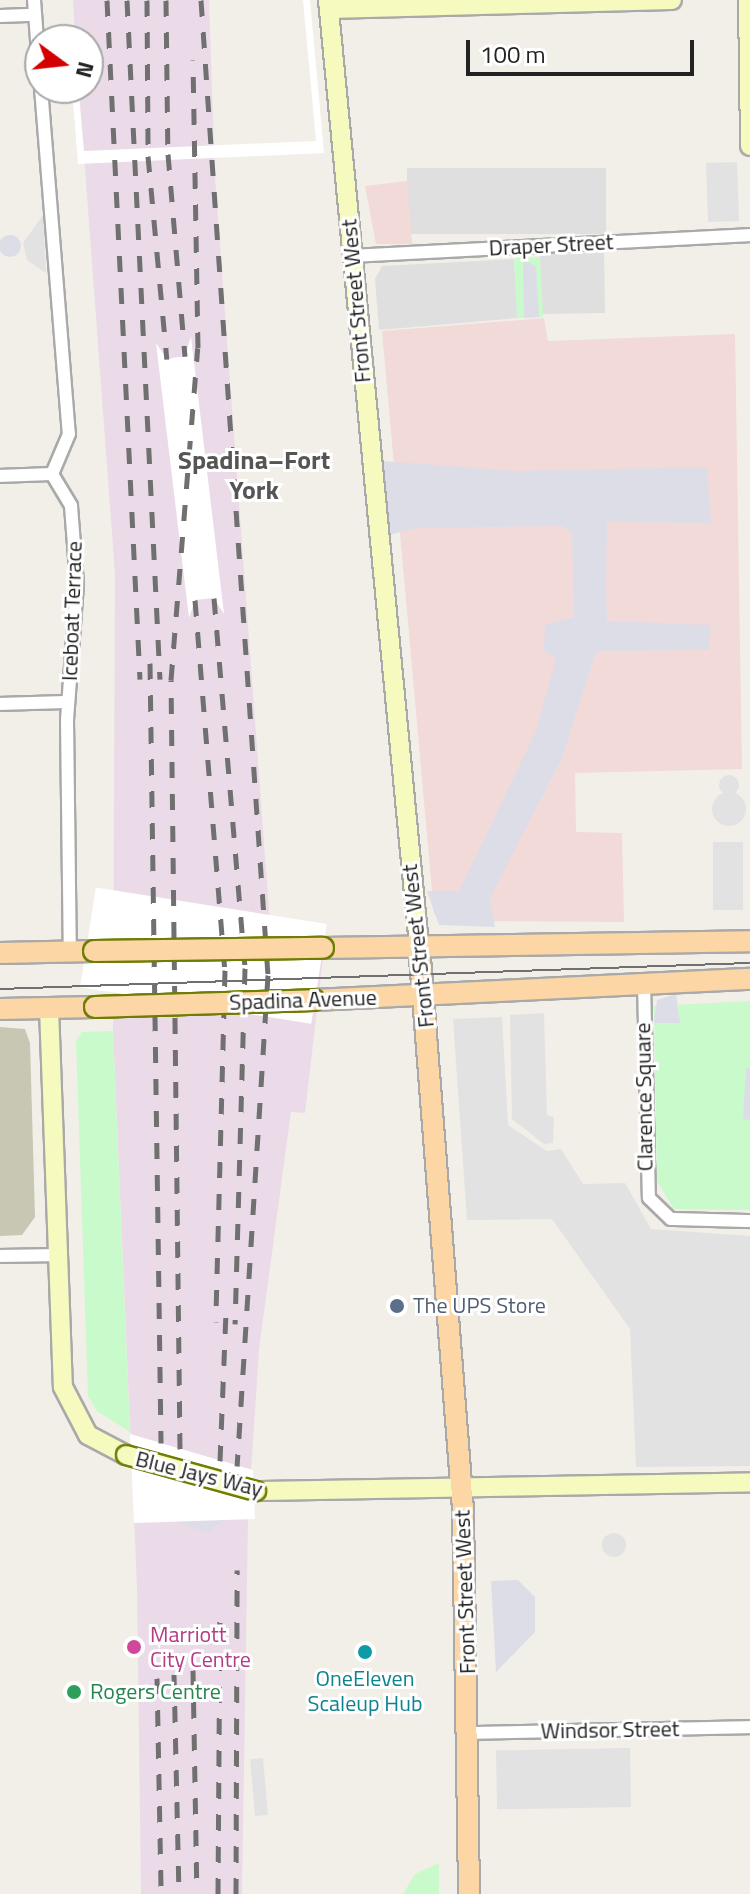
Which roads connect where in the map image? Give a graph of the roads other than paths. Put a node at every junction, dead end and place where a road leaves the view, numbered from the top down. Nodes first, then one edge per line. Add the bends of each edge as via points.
1 (34, 0) edge
2 (672, 0) edge
3 (748, 0) edge
4 (605, 1) edge
5 (329, 5) edge
6 (34, 15) junction
7 (0, 16) edge
8 (35, 24) edge
9 (42, 104) edge
10 (750, 146) edge
11 (750, 235) edge
12 (352, 256) junction
13 (52, 474) junction
14 (0, 476) edge
15 (68, 702) junction
16 (0, 704) edge
17 (750, 941) edge
18 (419, 945) junction
19 (70, 952) junction
20 (0, 953) edge
21 (750, 979) edge
22 (644, 982) junction
23 (425, 996) junction
24 (49, 1008) junction
25 (0, 1009) edge
26 (750, 1221) edge
27 (55, 1255) junction
28 (0, 1256) edge
29 (750, 1482) edge
30 (461, 1489) junction
31 (750, 1727) edge
32 (470, 1733) junction
33 (469, 1894) edge

1 - 6 street
2 - 4 street
3 - 10 street
4 - 5 street
5 - 12 street, Front Street West
6 - 7 street
6 - 8 street
9 - 13 street via 69,434
11 - 12 street, Draper Street
12 - 18 street, Front Street West
13 - 14 street
13 - 15 street, Iceboat Terrace via 75,525
15 - 16 street
15 - 19 street, Iceboat Terrace
17 - 18 main road
18 - 19 main road, bridge
18 - 23 main road, Front Street West
19 - 20 main road
21 - 22 main road, Spadina Avenue
22 - 23 main road, Spadina Avenue
22 - 26 street, Clarence Square via 649,1198 671,1219
23 - 24 main road, Spadina Avenue, bridge
23 - 30 main road, Front Street West
24 - 25 main road, Spadina Avenue
24 - 27 street, Blue Jays Way
27 - 28 street
27 - 30 street, Blue Jays Way, bridge via 68,1406 93,1440 126,1455 256,1491
29 - 30 street, Blue Jays Way
30 - 32 main road, Front Street West
31 - 32 street, Windsor Street
32 - 33 main road, Front Street West

